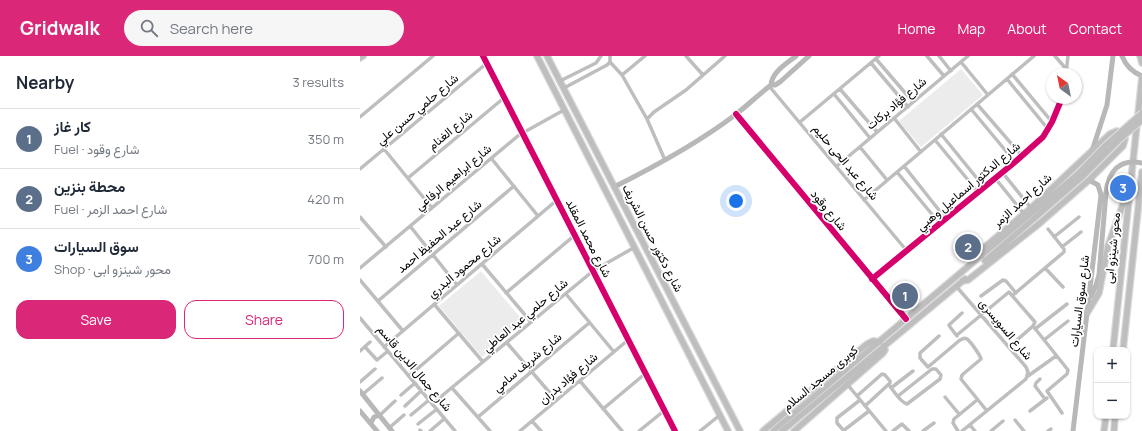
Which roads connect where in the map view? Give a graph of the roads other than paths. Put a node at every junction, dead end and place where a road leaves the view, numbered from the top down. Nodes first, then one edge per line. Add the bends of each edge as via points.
1 (363, 56) edge
2 (433, 56) edge
3 (483, 56) edge
4 (537, 56) edge
5 (547, 56) edge
6 (601, 56) edge
7 (610, 56) edge
8 (645, 56) edge
9 (686, 56) edge
10 (725, 56) edge
11 (796, 56) edge
12 (809, 56) edge
13 (927, 56) edge
14 (938, 56) edge
15 (968, 56) edge
16 (1034, 56) edge
17 (1055, 56) edge
18 (1068, 56) edge
19 (1113, 56) edge
20 (1122, 56) edge
21 (1140, 56) edge
22 (877, 57) edge
23 (360, 58) edge
24 (610, 62) junction
25 (961, 62) junction
26 (487, 63) junction
27 (871, 63) junction
28 (1142, 63) edge
29 (1063, 68) edge
30 (1066, 68) edge
31 (951, 71) junction
32 (1012, 74) junction
33 (622, 75) junction
34 (703, 75) junction
35 (944, 76) junction
36 (1142, 76) edge
37 (1007, 79) junction
38 (560, 81) junction
39 (770, 86) junction
40 (564, 88) junction
41 (840, 89) junction
42 (834, 94) junction
43 (988, 95) junction
44 (505, 98) junction
45 (913, 102) junction
46 (977, 104) junction
47 (1060, 104) edge
48 (908, 107) junction
49 (971, 109) junction
50 (564, 110) junction
51 (1142, 113) edge
52 (736, 114) junction
53 (360, 117) edge
54 (894, 118) junction
55 (647, 119) junction
56 (1142, 120) edge
57 (800, 122) junction
58 (1052, 122) junction
59 (1048, 129) junction
60 (522, 132) junction
61 (877, 132) junction
62 (942, 134) junction
63 (870, 138) junction
64 (935, 140) junction
65 (860, 147) junction
66 (384, 149) junction
67 (1092, 151) junction
68 (921, 152) junction
69 (1022, 156) junction
70 (491, 158) junction
71 (664, 160) junction
72 (1015, 162) junction
73 (1142, 163) edge
74 (837, 166) junction
75 (904, 166) junction
76 (360, 169) edge
77 (897, 172) junction
78 (1002, 172) junction
79 (1142, 172) edge
80 (1080, 175) junction
81 (408, 178) junction
82 (995, 178) junction
83 (887, 180) junction
84 (1089, 180) junction
85 (1130, 184) junction
86 (1141, 185) edge
87 (514, 186) junction
88 (614, 187) junction
89 (984, 187) junction
90 (978, 192) junction
91 (557, 200) junction
92 (864, 200) junction
93 (432, 208) junction
94 (1031, 208) junction
95 (1024, 214) junction
96 (538, 216) junction
97 (1080, 217) dead end
98 (631, 218) junction
99 (360, 219) edge
100 (946, 219) junction
101 (622, 223) junction
102 (940, 224) junction
103 (410, 226) junction
104 (1048, 229) dead end
105 (1081, 232) dead end
106 (575, 235) junction
107 (1054, 237) junction
108 (386, 247) junction
109 (634, 247) junction
110 (1062, 247) junction
111 (907, 251) junction
112 (432, 255) junction
113 (982, 256) junction
114 (482, 264) junction
115 (360, 268) edge
116 (1045, 268) junction
117 (657, 269) junction
118 (593, 271) junction
119 (648, 274) junction
120 (872, 279) junction
121 (360, 280) edge
122 (962, 281) junction
123 (457, 285) junction
124 (956, 286) junction
125 (1063, 287) dead end
126 (506, 293) junction
127 (566, 294) junction
128 (1015, 294) junction
129 (981, 296) dead end
130 (1089, 299) junction
131 (378, 301) junction
132 (434, 304) junction
133 (1066, 304) dead end
134 (962, 313) dead end
135 (1087, 313) junction
136 (982, 315) junction
137 (360, 318) edge
138 (906, 319) junction
139 (1068, 321) dead end
140 (531, 322) junction
141 (589, 323) junction
142 (1034, 328) junction
143 (403, 331) junction
144 (458, 333) junction
145 (957, 335) junction
146 (939, 336) dead end
147 (628, 340) junction
148 (960, 340) junction
149 (1044, 340) junction
150 (370, 342) dead end
151 (507, 343) junction
152 (882, 344) junction
153 (365, 346) junction
154 (384, 347) junction
155 (1009, 347) junction
156 (1113, 347) edge
157 (1122, 347) edge
158 (360, 351) edge
159 (388, 351) junction
160 (614, 352) junction
161 (1056, 356) junction
162 (483, 362) junction
163 (929, 368) junction
164 (375, 370) dead end
165 (532, 371) junction
166 (913, 371) dead end
167 (646, 373) junction
168 (409, 376) junction
169 (1027, 377) junction
170 (382, 378) dead end
171 (1040, 379) dead end
172 (580, 380) junction
173 (360, 382) edge
174 (415, 383) junction
175 (847, 384) junction
176 (890, 387) junction
177 (452, 388) junction
178 (421, 391) junction
179 (361, 395) edge
180 (401, 395) dead end
181 (856, 396) junction
182 (898, 396) junction
183 (1049, 396) junction
184 (945, 397) dead end
185 (1046, 399) junction
186 (429, 400) junction
187 (556, 400) junction
188 (860, 400) junction
189 (977, 400) junction
190 (395, 401) dead end
191 (432, 404) junction
192 (405, 406) dead end
193 (865, 406) junction
194 (437, 409) junction
195 (603, 409) junction
196 (664, 410) junction
197 (869, 410) junction
198 (987, 411) junction
199 (1030, 411) dead end
200 (361, 413) edge
201 (1062, 413) dead end
202 (959, 414) junction
203 (380, 415) junction
204 (404, 415) dead end
205 (411, 415) dead end
206 (720, 415) junction
207 (478, 417) junction
208 (444, 419) junction
209 (1106, 419) edge
210 (1115, 419) edge
211 (1015, 420) dead end
212 (532, 421) junction
213 (1002, 421) dead end
214 (371, 423) junction
215 (934, 423) dead end
216 (418, 424) dead end
217 (970, 425) junction
218 (391, 430) edge
219 (377, 431) edge
220 (430, 431) edge
221 (455, 431) edge
222 (490, 431) edge
223 (520, 431) edge
224 (541, 431) edge
225 (622, 431) edge
226 (639, 431) edge
227 (675, 431) edge
228 (700, 431) edge
229 (728, 431) edge
230 (740, 431) edge
231 (763, 431) edge
232 (773, 431) edge
233 (782, 431) edge
234 (794, 431) edge
235 (844, 431) edge
236 (886, 431) edge
237 (893, 431) edge
238 (909, 431) edge
239 (923, 431) edge
240 (958, 431) edge
241 (962, 431) edge
242 (975, 431) edge
243 (991, 431) edge
244 (1024, 431) edge
245 (1073, 431) edge
246 (1104, 431) edge
247 (1114, 431) edge

1 - 23 main road
2 - 53 street
3 - 26 street, شارع محمد المقلد
4 - 50 main road, شارع دكتور حسن الشريف
5 - 38 main road, شارع دكتور حسن الشريف
6 - 38 street via 596,63
7 - 24 street
8 - 33 street
9 - 34 street
10 - 34 street
11 - 39 street via 774,75
12 - 39 street via 780,82
13 - 35 street
14 - 31 street
15 - 25 street, شارع فؤاد بركات
16 - 32 street
17 - 29 street
18 - 30 street
19 - 67 street via 1107,105
20 - 36 street via 1130,69
21 - 28 main road
22 - 27 street
22 - 45 street
24 - 33 street
24 - 40 street
25 - 31 street, شارع فؤاد بركات
25 - 43 street
26 - 44 street, شارع محمد المقلد
26 - 66 street, شارع حلمي حسن علي
27 - 41 street
27 - 48 street
31 - 35 street, شارع فؤاد بركات
32 - 37 street
32 - 58 street
33 - 55 street
34 - 55 street
35 - 45 street, شارع فؤاد بركات
36 - 85 main road, محور شينزو ابى
37 - 43 street
37 - 59 street
38 - 40 main road, شارع دكتور حسن الشريف
39 - 52 street
39 - 57 street, شارع عبد الحى حليم
40 - 88 main road, شارع دكتور حسن الشريف
41 - 42 street
41 - 61 street
42 - 57 street
42 - 63 street
43 - 46 street
44 - 60 street, شارع محمد المقلد
44 - 81 street, شارع الغنام
45 - 48 street, شارع فؤاد بركات
46 - 49 street
46 - 69 street
47 - 58 street, شارع الدكتور اسماعيل وهبي
48 - 54 street, شارع فؤاد بركات
49 - 62 street
49 - 72 street
50 - 60 street, شارع ابراهيم الرفاعي
50 - 101 main road, شارع دكتور حسن الشريف
51 - 80 main road, bridge via 1106,145
52 - 71 street via 701,139
52 - 120 street, شارع وقود
54 - 61 street, شارع فؤاد بركات
54 - 68 street
55 - 71 street
56 - 80 main road, bridge
57 - 74 street, شارع عبد الحى حليم
58 - 59 street, شارع الدكتور اسماعيل وهبي
59 - 69 street, شارع الدكتور اسماعيل وهبي
60 - 70 street, شارع ابراهيم الرفاعي
60 - 91 street, شارع محمد المقلد
61 - 63 street, شارع فؤاد بركات
62 - 64 street
62 - 89 street
63 - 65 street, شارع فؤاد بركات
64 - 68 street
64 - 90 street
65 - 74 street, شارع فؤاد بركات
65 - 83 street
66 - 76 street, شارع حلمي حسن علي
66 - 81 street
67 - 84 main road, شارع احمد الزمر via 1110,134 1117,130 1122,132 1125,138 1123,146
67 - 94 main road, شارع احمد الزمر
68 - 75 street
69 - 72 street, شارع الدكتور اسماعيل وهبي
70 - 87 street
70 - 93 street, شارع ابراهيم الرفاعي
71 - 88 street
72 - 78 street, شارع الدكتور اسماعيل وهبي
73 - 130 street, bridge via 1132,162 1118,167 1108,179 1099,275
74 - 92 street, شارع عبد الحى حليم
75 - 77 street
75 - 100 street
77 - 83 street
77 - 102 street
78 - 82 street, شارع الدكتور اسماعيل وهبي
78 - 94 street
79 - 86 main road, محور شينزو ابى
80 - 113 main road
80 - 122 main road
81 - 93 street
82 - 89 street, شارع الدكتور اسماعيل وهبي
82 - 95 street
83 - 92 street
84 - 122 main road, شارع احمد الزمر via 1040,223 968,280
84 - 130 street, شارع سوق السيارات via 1098,185 1101,195
85 - 135 main road via 1108,246 1099,293
85 - 156 main road, محور شينزو ابى
86 - 157 main road, محور شينزو ابى
87 - 96 street
87 - 112 street, شارع عبد الحفيظ احمد
88 - 98 main road, شارع دكتور حسن الشريف
89 - 90 street, شارع الدكتور اسماعيل وهبي
90 - 100 street, شارع الدكتور اسماعيل وهبي
91 - 96 street, شارع محمود البدري
91 - 106 street, شارع محمد المقلد
92 - 111 street, شارع عبد الحى حليم
93 - 103 street, شارع ابراهيم الرفاعي
94 - 95 main road, شارع احمد الزمر
95 - 113 main road, شارع احمد الزمر via 986,246
96 - 114 street, شارع محمود البدري
97 - 107 street
98 - 101 main road
98 - 117 main road, شارع دكتور حسن الشريف
99 - 108 street
100 - 102 street, شارع الدكتور اسماعيل وهبي
101 - 109 main road, شارع دكتور حسن الشريف
102 - 111 street, شارع الدكتور اسماعيل وهبي
103 - 108 street, شارع ابراهيم الرفاعي
103 - 112 street
104 - 107 street
105 - 110 street
106 - 118 street, شارع محمد المقلد
106 - 126 street
107 - 110 street
108 - 115 street, شارع ابراهيم الرفاعي
109 - 118 street, شارع حلمي عبد العاطي
109 - 119 main road, شارع دكتور حسن الشريف
110 - 116 street via 1064,252
111 - 120 street, شارع الدكتور اسماعيل وهبي
112 - 123 street
112 - 131 street, شارع عبد الحفيظ احمد
113 - 138 main road, شارع احمد الزمر
114 - 123 street, شارع محمود البدري
114 - 126 street
116 - 125 street
116 - 128 street
117 - 119 main road
117 - 230 main road, شارع دكتور حسن الشريف
118 - 127 street, شارع حلمي عبد العاطي
118 - 147 street, شارع محمد المقلد
119 - 206 main road, شارع دكتور حسن الشريف
120 - 138 street, شارع وقود
121 - 131 street
122 - 124 main road, شارع احمد الزمر
123 - 132 street, شارع محمود البدري
124 - 136 street, شارع السويسرى
124 - 152 main road, شارع احمد الزمر
126 - 140 street
127 - 140 street, شارع حلمي عبد العاطي
127 - 141 street
128 - 129 street via 1003,280
128 - 136 street via 1008,293
128 - 142 street via 1034,320
130 - 135 street, شارع سوق السيارات
131 - 143 street
132 - 143 street, شارع محمود البدري
132 - 144 street
133 - 142 street
134 - 145 street via 949,325
135 - 245 street, شارع سوق السيارات
136 - 145 street
136 - 155 street, شارع السويسرى
137 - 154 street, شارع جمال الدين قاسم
138 - 152 main road, شارع احمد الزمر
139 - 149 street
140 - 151 street, شارع حلمي عبد العاطي
141 - 160 street
141 - 165 street, شارع شريف سامي
142 - 149 street
142 - 155 street
143 - 154 street, شارع محمود البدري
144 - 162 street
144 - 168 street
145 - 148 street
146 - 163 street via 920,353 920,358
147 - 160 street, شارع فؤاد بدران
147 - 167 street, شارع محمد المقلد
148 - 163 street
148 - 189 street via 967,339 980,357 980,361 961,378
149 - 161 street
150 - 153 street
151 - 162 street, شارع حلمي عبد العاطي
151 - 165 street
152 - 175 main road, شارع احمد الزمر via 882,354
152 - 231 main road, شارع احمد الزمر via 874,341 868,344
152 - 232 main road, كوبرى مسجد السلام
152 - 233 main road, كوبرى مسجد السلام
153 - 158 street
153 - 159 street via 377,360
154 - 159 street, شارع جمال الدين قاسم
155 - 169 street, شارع السويسرى via 1027,369
159 - 168 street, شارع جمال الدين قاسم
160 - 172 street, شارع فؤاد بدران
161 - 169 street
161 - 183 street via 1068,372 1047,390
162 - 177 street, شارع حلمي عبد العاطي
163 - 182 street
163 - 182 street via 936,369 941,378 908,404
164 - 173 street
165 - 187 street
165 - 207 street, شارع شريف سامي
166 - 176 street
167 - 195 street
167 - 196 street, شارع محمد المقلد
168 - 174 street, شارع جمال الدين قاسم
169 - 198 street, شارع السويسرى
170 - 179 street
171 - 185 street via 1035,386
172 - 187 street, شارع فؤاد بدران
172 - 195 street
174 - 178 street, شارع جمال الدين قاسم
174 - 180 street
175 - 181 street
175 - 234 main road, شارع احمد الزمر
176 - 181 street via 890,381 883,374
176 - 182 street
176 - 193 street
177 - 191 street, شارع حلمي عبد العاطي
177 - 207 street
178 - 186 street, شارع جمال الدين قاسم
178 - 192 street
179 - 203 street
181 - 188 street
183 - 185 street
183 - 201 street
184 - 202 street
185 - 199 street
186 - 191 street, شارع جمال الدين قاسم
186 - 205 street
187 - 212 street, شارع فؤاد بدران
188 - 193 street
188 - 235 street via 837,418 837,423
189 - 198 street
189 - 202 street
190 - 203 street
191 - 194 street, شارع جمال الدين قاسم
193 - 197 street
194 - 208 street, شارع جمال الدين قاسم
194 - 216 street
195 - 225 street
196 - 226 street
196 - 227 street, شارع محمد المقلد
197 - 235 street
197 - 236 street
198 - 217 street, شارع السويسرى
200 - 214 street
202 - 240 street via 953,422
203 - 214 street via 374,417
203 - 218 street
204 - 218 street
206 - 228 street
206 - 229 main road, شارع دكتور حسن الشريف
207 - 222 street
208 - 220 street
208 - 221 street, شارع جمال الدين قاسم
209 - 246 main road
210 - 247 main road
211 - 244 street
212 - 223 street, شارع فؤاد بدران
212 - 224 street
213 - 243 street
214 - 219 street
215 - 239 street
217 - 241 street, شارع السويسرى
217 - 242 street
237 - 238 street via 902,424

